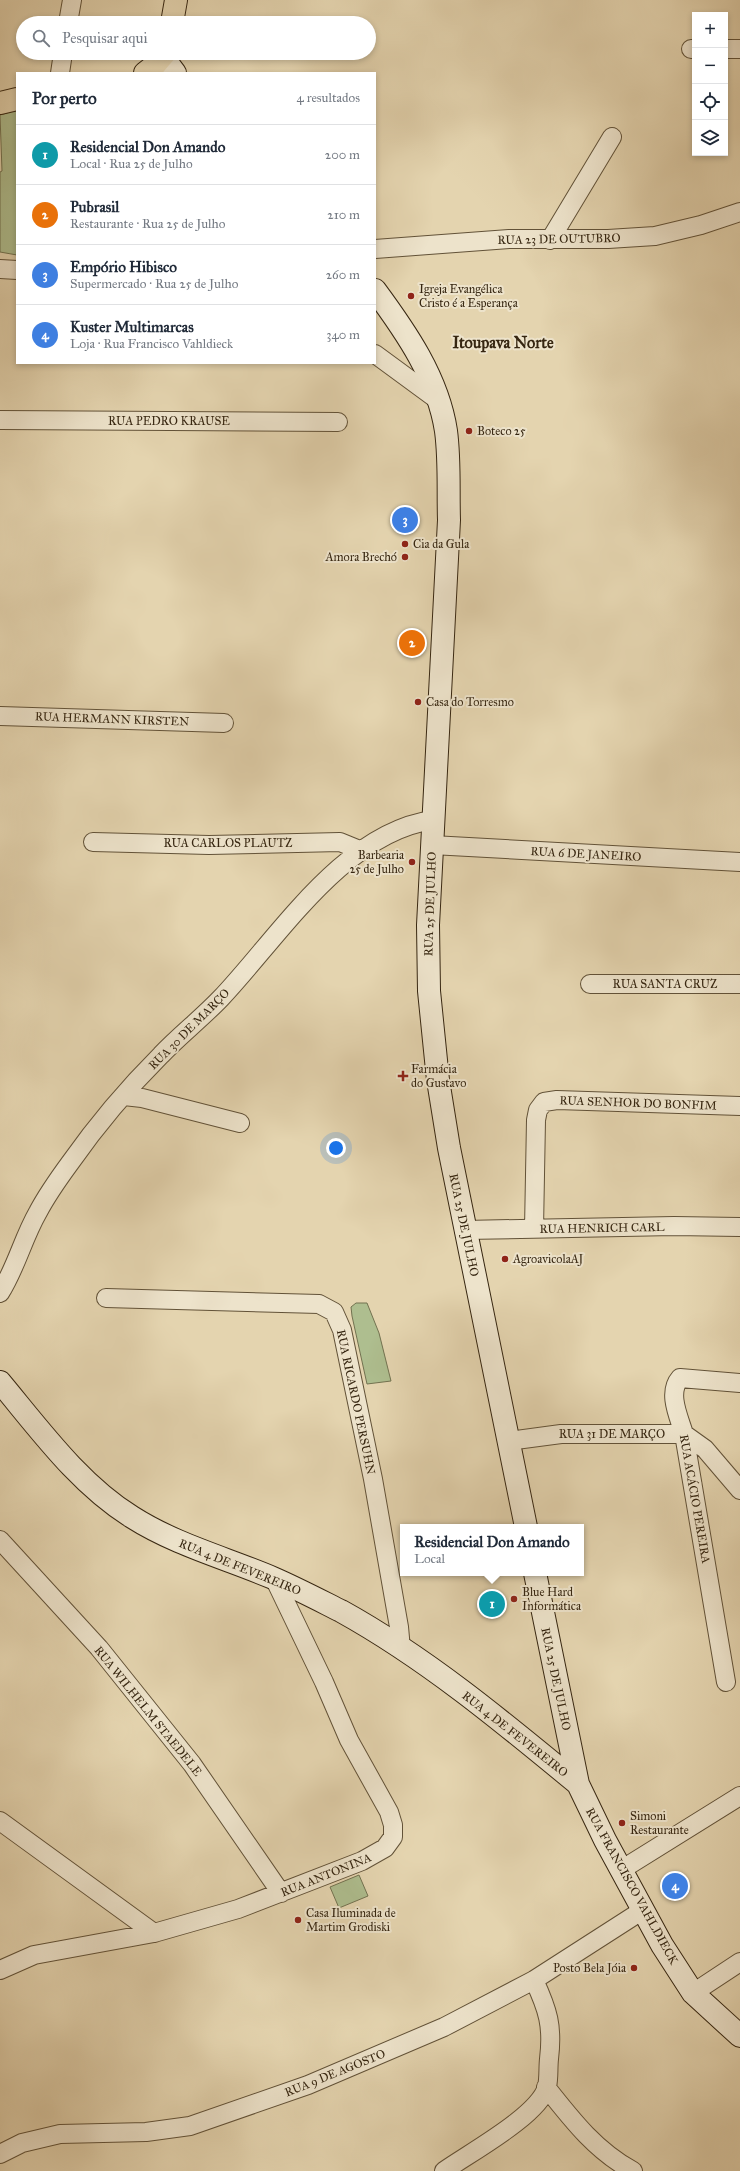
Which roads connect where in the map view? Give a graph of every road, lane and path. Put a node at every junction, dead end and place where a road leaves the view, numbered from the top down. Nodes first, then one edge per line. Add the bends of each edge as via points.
1 (72, 0) edge
2 (176, 0) edge
3 (69, 16) edge
4 (173, 16) edge
5 (728, 49) edge
6 (740, 49) edge
7 (62, 60) edge
8 (159, 60) edge
9 (167, 60) edge
10 (60, 72) edge
11 (146, 72) edge
12 (174, 72) edge
13 (16, 99) edge
14 (0, 103) edge
15 (612, 137) dead end
16 (740, 212) edge
17 (550, 240) junction
18 (376, 249) edge
19 (0, 269) edge
20 (16, 270) edge
21 (376, 292) edge
22 (376, 355) edge
23 (439, 401) junction
24 (0, 420) edge
25 (338, 422) dead end
26 (0, 716) edge
27 (224, 724) dead end
28 (433, 820) junction
29 (92, 842) dead end
30 (432, 845) junction
31 (362, 850) junction
32 (740, 862) edge
33 (590, 984) dead end
34 (740, 984) edge
35 (124, 1096) junction
36 (740, 1106) edge
37 (240, 1124) dead end
38 (740, 1227) edge
39 (534, 1229) junction
40 (464, 1230) junction
41 (0, 1292) edge
42 (106, 1298) dead end
43 (0, 1382) edge
44 (740, 1383) edge
45 (684, 1434) junction
46 (508, 1441) junction
47 (740, 1490) edge
48 (525, 1524) edge
49 (0, 1540) edge
50 (536, 1576) edge
51 (274, 1578) junction
52 (400, 1649) junction
53 (726, 1682) dead end
54 (578, 1784) junction
55 (740, 1796) edge
56 (0, 1821) edge
57 (621, 1870) junction
58 (281, 1893) junction
59 (643, 1910) junction
60 (154, 1933) junction
61 (740, 1962) edge
62 (0, 1970) edge
63 (534, 1980) junction
64 (693, 1993) junction
65 (740, 2036) edge
66 (546, 2087) junction
67 (0, 2154) edge
68 (444, 2171) edge
69 (633, 2171) edge

1 - 3 street
2 - 4 main road
5 - 6 street
7 - 10 street
8 - 11 main road
9 - 12 main road
13 - 14 main road
15 - 17 street
16 - 17 street, RUA 23 DE OUTUBRO via 655,236
17 - 18 street, RUA 23 DE OUTUBRO via 509,239
19 - 20 street
21 - 23 main road, RUA 25 DE JULHO via 420,358
22 - 23 street
23 - 28 main road, RUA 25 DE JULHO via 446,430 449,520
24 - 25 street, RUA PEDRO KRAUSE
26 - 27 street, RUA HERMANN KIRSTEN
28 - 30 main road, RUA 25 DE JULHO
28 - 31 street, RUA 30 DE MARÇO via 414,823
29 - 31 street, RUA CARLOS PLAUTZ via 209,845 340,842
30 - 32 street, RUA 6 DE JANEIRO
30 - 40 main road, RUA 25 DE JULHO via 428,925 429,991 438,1080
31 - 35 street, RUA 30 DE MARÇO via 320,886 287,920 221,998 161,1055
33 - 34 street, RUA SANTA CRUZ
35 - 37 street via 142,1098
35 - 41 street, RUA 30 DE MARÇO via 70,1162 37,1213 7,1282
36 - 39 street, RUA SENHOR DO BONFIM via 557,1100 544,1102 538,1110 536,1120
38 - 39 street, RUA HENRICH CARL
39 - 40 street, RUA HENRICH CARL
40 - 46 main road, RUA 25 DE JULHO via 488,1334
42 - 52 street, RUA RICARDO PERSUHN via 319,1304 334,1312 342,1330 373,1478 399,1627
43 - 51 main road, RUA 4 DE FEVEREIRO via 94,1489 132,1517 173,1540
44 - 45 street, RUA ACÁCIO PEREIRA via 680,1378 675,1384 674,1393
45 - 46 street, RUA 31 DE MARÇO via 561,1434
45 - 47 street via 705,1448
45 - 53 street, RUA ACÁCIO PEREIRA
46 - 48 main road, RUA 25 DE JULHO
49 - 58 street, RUA WILHELM STAEDELE via 99,1648 192,1764
50 - 54 main road, RUA 25 DE JULHO
51 - 52 main road, RUA 4 DE FEVEREIRO via 341,1612
51 - 58 street, RUA ANTONINA via 324,1682 348,1740 389,1812 393,1825 392,1837 377,1855
52 - 54 main road, RUA 4 DE FEVEREIRO via 467,1695
54 - 57 main road, RUA FRANCISCO VAHLDIECK
55 - 57 street
56 - 60 street
57 - 59 main road, RUA FRANCISCO VAHLDIECK
58 - 60 street, RUA ANTONINA via 238,1910
59 - 63 street, RUA 9 DE AGOSTO
59 - 64 main road, RUA FRANCISCO VAHLDIECK
60 - 62 street, RUA ANTONINA via 34,1955
61 - 64 street
63 - 66 street via 550,2020 551,2045
63 - 67 street, RUA 9 DE AGOSTO via 444,2027 308,2085 190,2126 146,2132 60,2134 22,2143
64 - 65 main road, RUA FRANCISCO VAHLDIECK
66 - 68 street via 537,2104 522,2119
66 - 69 street via 599,2148 616,2162

